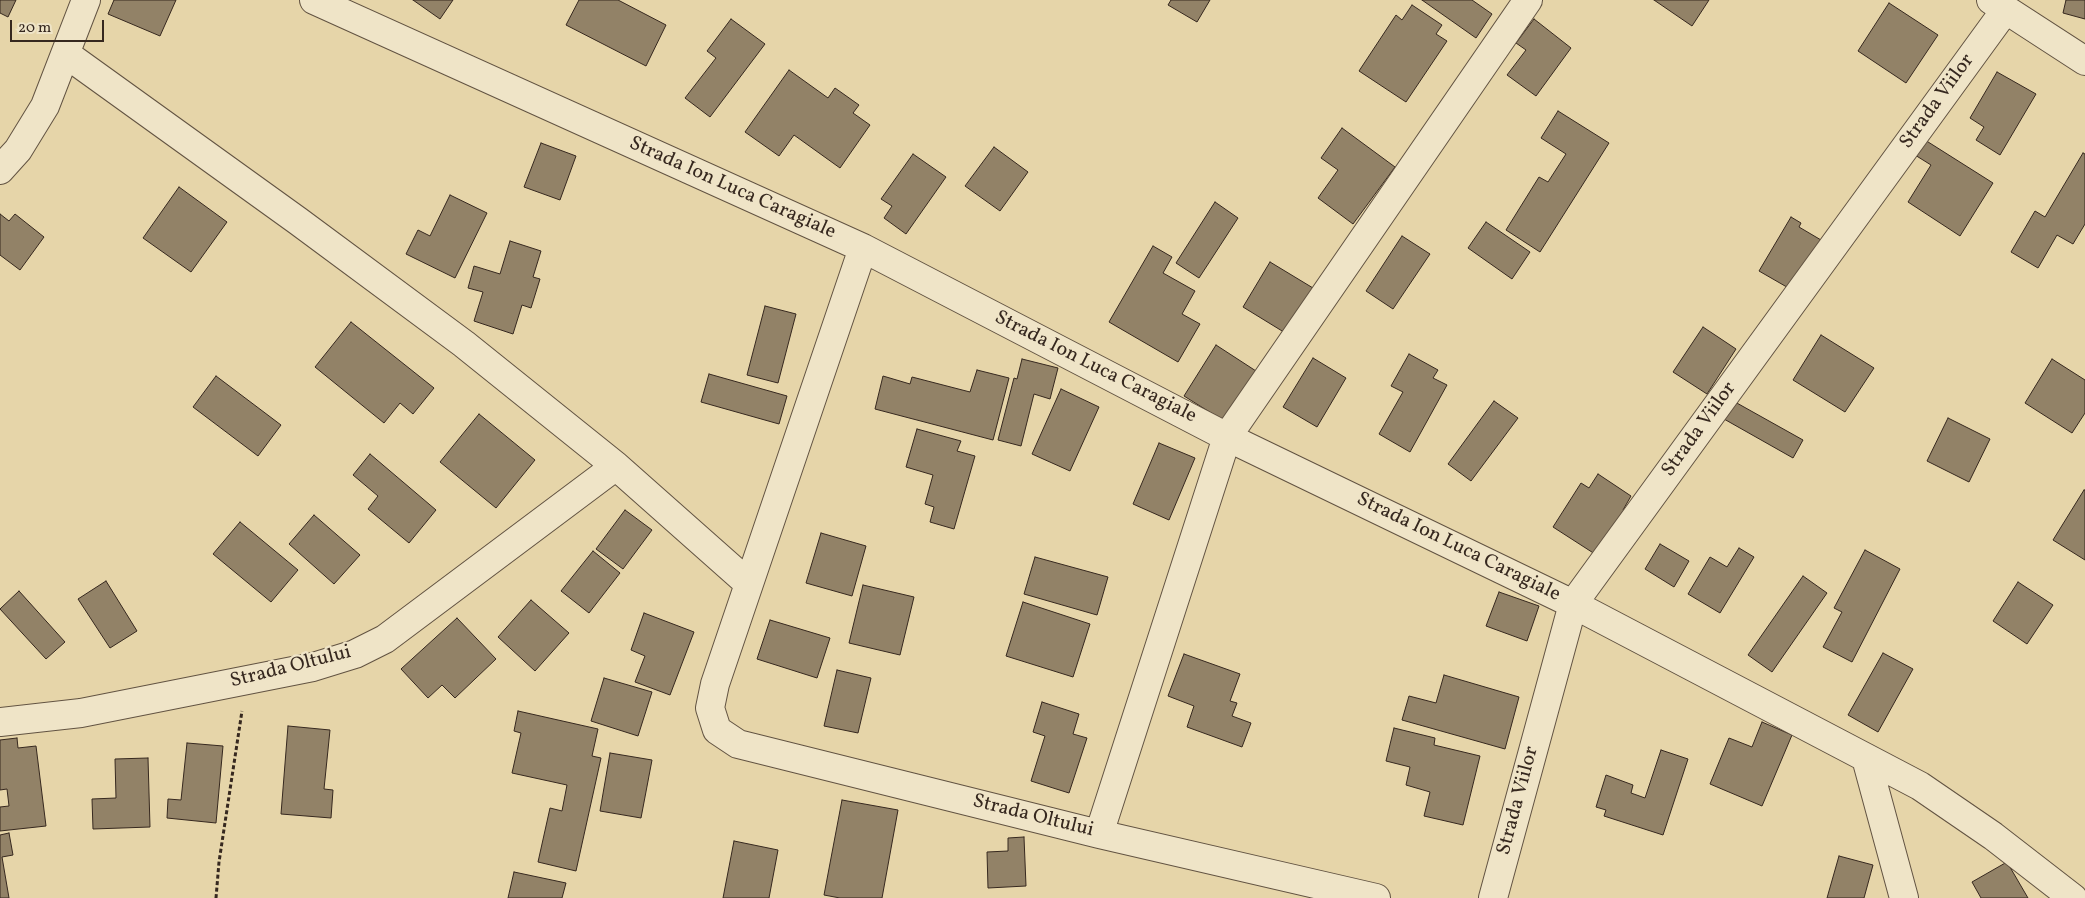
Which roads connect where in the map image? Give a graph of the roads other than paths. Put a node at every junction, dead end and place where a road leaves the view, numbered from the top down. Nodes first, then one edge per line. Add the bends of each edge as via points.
1 (86, 0) edge
2 (314, 0) edge
3 (1528, 0) edge
4 (1998, 4) edge
5 (66, 54) junction
6 (2085, 61) edge
7 (0, 170) edge
8 (863, 248) junction
9 (1227, 436) junction
10 (616, 466) junction
11 (748, 583) junction
12 (1573, 604) junction
13 (0, 722) edge
14 (1866, 758) junction
15 (1099, 834) junction
16 (1376, 898) edge
17 (1492, 898) edge
18 (1904, 898) edge
19 (2073, 898) edge

1 - 5 street
2 - 8 street, Strada Ion Luca Caragiale
3 - 9 street
4 - 6 street
4 - 12 street, Strada Viilor
5 - 7 street via 45,106 18,150
5 - 10 street via 464,344
8 - 9 street, Strada Ion Luca Caragiale
8 - 11 street
9 - 12 street, Strada Ion Luca Caragiale
9 - 15 street
10 - 11 street
10 - 13 street, Strada Oltului via 385,639 355,654 313,667 81,713
11 - 15 street, Strada Oltului via 715,684 710,708 717,730 738,744
12 - 14 street, Strada Ion Luca Caragiale
12 - 17 street, Strada Viilor
14 - 18 street
14 - 19 street, Strada Ion Luca Caragiale via 1920,786 1993,836
15 - 16 street, Strada Oltului

